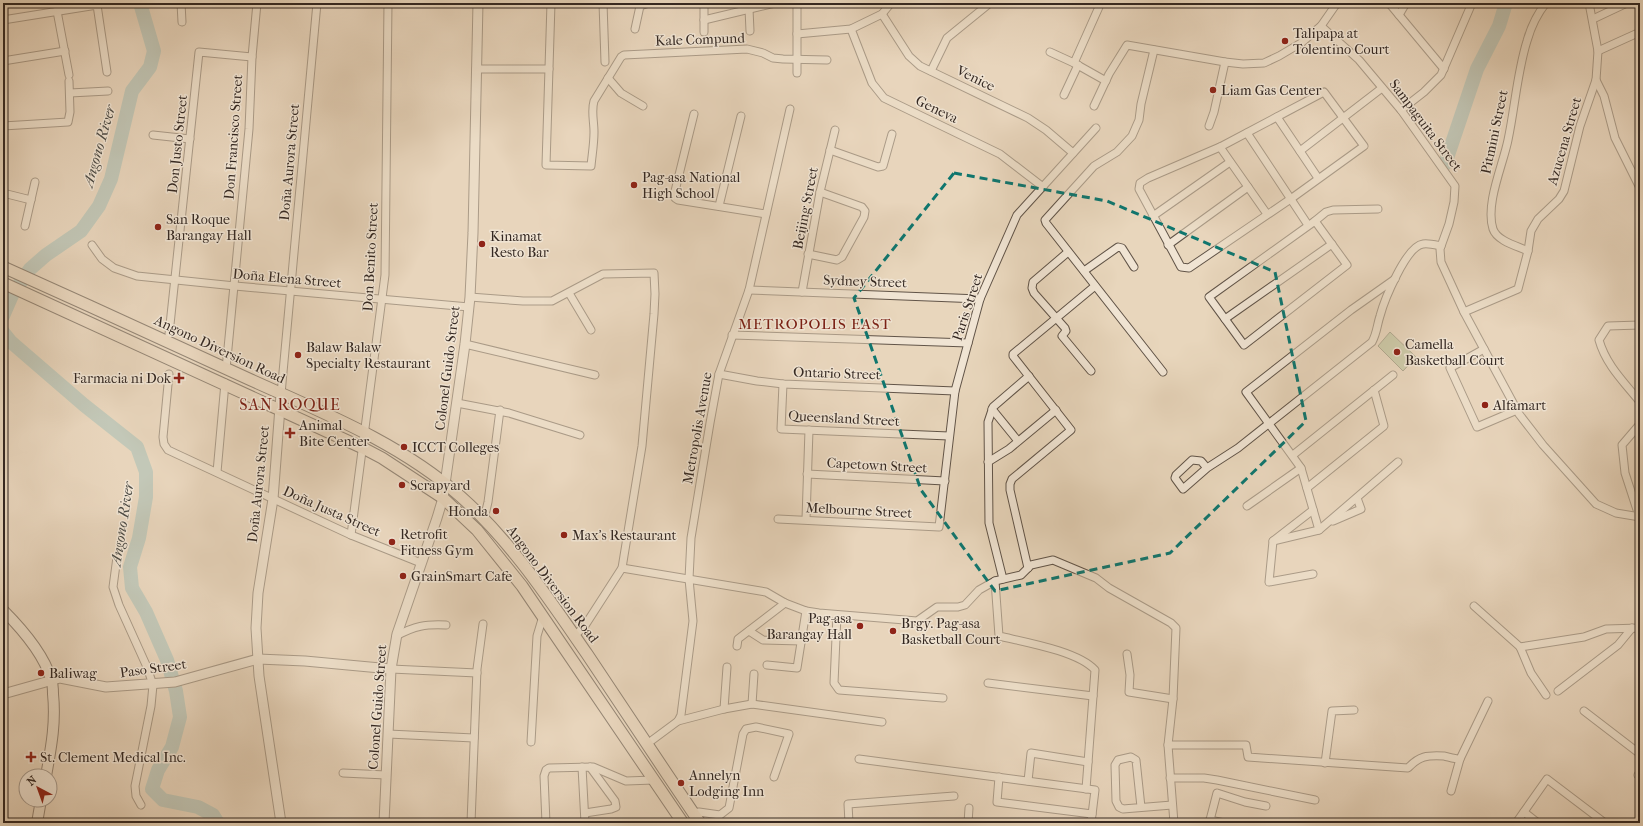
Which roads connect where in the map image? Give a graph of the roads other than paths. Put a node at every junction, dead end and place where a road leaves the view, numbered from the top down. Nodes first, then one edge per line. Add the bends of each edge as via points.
1 (181, 3) edge
2 (257, 3) edge
3 (317, 3) edge
4 (388, 3) edge
5 (478, 3) edge
6 (551, 3) edge
7 (603, 3) edge
8 (649, 3) edge
9 (704, 3) edge
10 (775, 3) edge
11 (797, 3) edge
12 (891, 3) edge
13 (990, 3) edge
14 (1337, 3) edge
15 (1389, 3) edge
16 (1406, 3) edge
17 (1472, 3) edge
18 (1546, 3) edge
19 (1589, 3) edge
20 (1627, 3) edge
21 (1099, 7) dead end
22 (749, 9) junction
23 (57, 11) junction
24 (882, 14) junction
25 (1399, 14) junction
26 (1593, 19) junction
27 (3, 20) edge
28 (704, 20) junction
29 (182, 22) dead end
30 (1321, 26) junction
31 (635, 29) dead end
32 (851, 29) junction
33 (750, 31) dead end
34 (704, 32) dead end
35 (1640, 32) edge
36 (798, 34) junction
37 (1154, 50) junction
38 (1598, 50) junction
39 (65, 51) junction
40 (1050, 52) dead end
41 (252, 57) junction
42 (798, 60) junction
43 (828, 60) dead end
44 (3, 61) edge
45 (605, 62) dead end
46 (1225, 62) junction
47 (1076, 64) junction
48 (476, 69) junction
49 (549, 69) junction
50 (1444, 69) junction
51 (931, 70) junction
52 (106, 72) dead end
53 (797, 73) dead end
54 (608, 78) junction
55 (1596, 80) junction
56 (1106, 81) junction
57 (1382, 88) junction
58 (108, 91) dead end
59 (70, 93) junction
60 (1064, 95) dead end
61 (643, 106) dead end
62 (1094, 106) dead end
63 (790, 109) dead end
64 (1401, 110) junction
65 (694, 114) dead end
66 (741, 116) dead end
67 (1277, 118) junction
68 (1344, 118) junction
69 (3, 126) edge
70 (1209, 126) dead end
71 (1096, 128) dead end
72 (835, 130) dead end
73 (1247, 133) junction
74 (892, 134) dead end
75 (153, 135) dead end
76 (190, 139) junction
77 (1220, 147) junction
78 (830, 150) junction
79 (1300, 151) junction
80 (1073, 153) junction
81 (1230, 162) junction
82 (1318, 178) junction
83 (35, 182) dead end
84 (1043, 187) junction
85 (1248, 187) junction
86 (1640, 188) edge
87 (820, 192) junction
88 (3, 193) edge
89 (1292, 198) junction
90 (31, 200) junction
91 (719, 206) junction
92 (1378, 209) dead end
93 (766, 214) junction
94 (1267, 214) junction
95 (1153, 216) junction
96 (1312, 223) junction
97 (25, 226) dead end
98 (1168, 244) junction
99 (1332, 244) junction
100 (92, 245) dead end
101 (1441, 246) junction
102 (1528, 251) junction
103 (1068, 252) junction
104 (808, 254) junction
105 (3, 267) edge
106 (1134, 267) dead end
107 (1084, 271) junction
108 (1396, 278) junction
109 (176, 280) junction
110 (3, 283) edge
111 (235, 286) junction
112 (1095, 286) junction
113 (749, 290) junction
114 (291, 292) junction
115 (802, 292) junction
116 (569, 293) junction
117 (980, 299) junction
118 (383, 300) junction
119 (469, 302) junction
120 (1464, 312) junction
121 (1056, 318) junction
122 (1225, 319) junction
123 (1640, 325) edge
124 (591, 330) dead end
125 (169, 334) dead end
126 (732, 335) junction
127 (968, 343) junction
128 (465, 344) junction
129 (1484, 349) junction
130 (226, 368) junction
131 (1091, 371) dead end
132 (1164, 372) dead end
133 (169, 374) dead end
134 (719, 374) junction
135 (595, 375) dead end
136 (1393, 375) dead end
137 (1029, 376) junction
138 (225, 383) junction
139 (783, 384) junction
140 (1374, 390) junction
141 (955, 391) junction
142 (281, 394) junction
143 (1640, 402) edge
144 (456, 403) junction
145 (280, 408) junction
146 (992, 409) junction
147 (500, 410) junction
148 (1056, 410) junction
149 (1517, 410) junction
150 (1268, 424) junction
151 (1640, 424) edge
152 (809, 430) junction
153 (365, 432) junction
154 (580, 435) dead end
155 (949, 436) junction
156 (1018, 442) junction
157 (363, 448) junction
158 (1292, 455) junction
159 (988, 462) junction
160 (1398, 462) dead end
161 (1207, 468) dead end
162 (1302, 468) junction
163 (217, 472) junction
164 (807, 474) junction
165 (945, 481) junction
166 (445, 483) junction
167 (1307, 488) junction
168 (443, 498) junction
169 (1357, 498) junction
170 (272, 499) junction
171 (1247, 506) dead end
172 (1314, 510) junction
173 (778, 518) dead end
174 (1640, 518) edge
175 (484, 519) junction
176 (806, 519) junction
177 (1327, 523) junction
178 (939, 527) joint
179 (1319, 530) junction
180 (351, 535) junction
181 (1273, 541) junction
182 (117, 557) dead end
183 (422, 563) junction
184 (622, 568) junction
185 (1028, 568) junction
186 (1313, 574) dead end
187 (689, 579) junction
188 (1003, 579) junction
189 (996, 581) junction
190 (785, 603) junction
191 (1474, 606) dead end
192 (3, 610) edge
193 (806, 611) junction
194 (837, 615) junction
195 (543, 616) junction
196 (483, 624) dead end
197 (446, 625) dead end
198 (1632, 628) junction
199 (1640, 628) edge
200 (749, 631) junction
201 (396, 636) junction
202 (574, 636) junction
203 (802, 641) junction
204 (737, 646) dead end
205 (1520, 647) junction
206 (1126, 654) dead end
207 (258, 659) junction
208 (766, 665) dead end
209 (727, 667) dead end
210 (391, 669) junction
211 (477, 673) junction
212 (754, 674) dead end
213 (52, 680) junction
214 (988, 683) dead end
215 (156, 684) junction
216 (607, 684) junction
217 (1558, 691) dead end
218 (594, 693) junction
219 (3, 694) edge
220 (1546, 695) dead end
221 (1093, 696) junction
222 (943, 698) dead end
223 (1173, 699) junction
224 (1488, 702) dead end
225 (752, 704) junction
226 (724, 710) junction
227 (1354, 710) dead end
228 (1584, 711) dead end
229 (678, 722) junction
230 (882, 722) dead end
231 (388, 734) junction
232 (474, 738) junction
233 (531, 742) dead end
234 (647, 744) junction
235 (1168, 745) junction
236 (1640, 754) edge
237 (860, 759) dead end
238 (1460, 759) junction
239 (1088, 762) junction
240 (1325, 763) junction
241 (586, 767) junction
242 (47, 768) edge
243 (343, 773) dead end
244 (386, 775) junction
245 (774, 777) dead end
246 (999, 777) junction
247 (1170, 778) junction
248 (654, 780) junction
249 (1028, 781) junction
250 (1086, 789) junction
251 (1451, 791) dead end
252 (954, 796) dead end
253 (1315, 800) dead end
254 (141, 805) dead end
255 (1172, 805) junction
256 (1266, 806) dead end
257 (1142, 807) junction
258 (40, 808) edge
259 (969, 808) dead end
260 (691, 809) junction
261 (585, 812) junction
262 (1524, 812) junction
263 (676, 814) junction
264 (1092, 814) junction
265 (1208, 821) edge
266 (37, 823) edge
267 (281, 823) edge
268 (384, 823) edge
269 (471, 823) edge
270 (546, 823) edge
271 (585, 823) edge
272 (683, 823) edge
273 (700, 823) edge
274 (849, 823) edge
275 (968, 823) edge
276 (1091, 823) edge
277 (1174, 823) edge
278 (1224, 823) edge
279 (1516, 823) edge
280 (1538, 823) edge
281 (1604, 823) edge

1 - 29 street
2 - 41 street, Don Francisco Street
3 - 114 street, Doña Aurora Street
4 - 118 street, Don Benito Street
5 - 48 street, Colonel Guido Street
6 - 49 street
7 - 45 street
8 - 31 street via 640,6
9 - 28 street
10 - 22 street
11 - 36 street
12 - 24 street
13 - 51 street via 947,38
14 - 30 street
15 - 25 street
16 - 25 street
17 - 50 street
18 - 102 street, Pitmini Street via 1538,13 1527,41 1490,216 1493,230 1500,238
19 - 26 street, Azucena Street
20 - 26 street
21 - 47 street
22 - 28 street
22 - 33 street
23 - 27 street
23 - 39 street
23 - 52 street via 97,5
24 - 32 street
24 - 51 street, Venice via 909,56 920,66
25 - 50 street
26 - 38 street, Azucena Street
28 - 34 street
30 - 46 street via 1302,42 1264,63
30 - 57 street, Sampaguita Street via 1359,60
32 - 36 street
32 - 84 street, Geneva via 872,83 884,98 1000,154
35 - 38 street
36 - 42 street
37 - 46 street
37 - 56 street via 1127,45
37 - 103 street via 1139,120 1132,136 1117,152 1094,166 1045,220
38 - 55 street, Azucena Street
39 - 44 street
39 - 59 street
40 - 47 street
41 - 76 street, Don Justo Street via 199,52
41 - 111 street, Don Francisco Street via 249,129
42 - 43 street, Kale Compund
42 - 53 street
42 - 54 street, Kale Compund via 773,58 763,52 747,50 624,55
46 - 70 street
47 - 56 street
47 - 60 street
48 - 49 street
48 - 119 street, Colonel Guido Street
49 - 54 street via 546,165 590,166 594,130 592,107
50 - 64 street via 1424,92
51 - 80 street, Venice via 1028,118
54 - 61 street via 622,93
55 - 86 street via 1604,96 1615,138
55 - 102 street, Azucena Street via 1580,126 1564,191 1538,219 1531,231
56 - 62 street
57 - 64 street, Sampaguita Street
57 - 68 street
58 - 59 street
59 - 69 street via 68,122
63 - 93 street, Metropolis Avenue
64 - 101 street, Sampaguita Street via 1455,186 1449,224
65 - 91 street via 675,198
66 - 91 street
67 - 68 street via 1324,92
67 - 73 street
67 - 79 street
68 - 79 street
68 - 82 street via 1364,146
71 - 80 street, Paris Street
72 - 78 street, Beijing Street
73 - 77 street
73 - 89 street
74 - 78 street via 883,166 878,168
75 - 76 street
76 - 109 street, Don Justo Street
77 - 81 street
77 - 95 street via 1140,183 1139,189
78 - 87 street, Beijing Street
79 - 82 street
80 - 84 street, Paris Street
81 - 85 street
81 - 95 street
82 - 89 street
83 - 90 street
84 - 117 street, Paris Street via 1017,215
85 - 94 street
85 - 98 street
87 - 104 street, Beijing Street
87 - 104 street via 862,207 865,211 864,217 842,257 837,260
88 - 90 street
89 - 94 street
89 - 96 street
90 - 97 street
91 - 93 street
92 - 96 street via 1333,210
93 - 113 street, Metropolis Avenue
94 - 98 street via 1189,268 1181,267
95 - 98 street
96 - 99 street
96 - 122 street via 1209,297
99 - 122 street
99 - 122 street via 1347,265 1244,345
100 - 109 street, Doña Elena Street via 102,259 125,273
101 - 108 street via 1417,246 1406,258
101 - 120 street, Sampaguita Street via 1441,262
102 - 120 street, Azucena Street via 1518,289
103 - 107 street
103 - 121 street via 1033,282 1034,293
104 - 115 street, Beijing Street
105 - 130 main road, Angono Diversion Road
106 - 107 street via 1118,246
107 - 112 street
108 - 150 street via 1385,299 1372,342
108 - 150 street via 1246,392
109 - 111 street, Doña Elena Street
109 - 125 street, Don Justo Street
110 - 138 main road, Angono Diversion Road
111 - 114 street, Doña Elena Street
111 - 130 street, Don Francisco Street
112 - 121 street
112 - 132 street
113 - 115 street, Sydney Street
113 - 126 street, Metropolis Avenue
114 - 118 street, Doña Elena Street
114 - 142 street, Doña Aurora Street
115 - 117 street, Sydney Street
116 - 119 street, Doña Elena Street via 552,301
116 - 124 street
116 - 184 street, Doña Elena Street via 603,274 654,273 654,314 643,439
117 - 127 street, Paris Street
118 - 119 street, Doña Elena Street
118 - 153 street, Don Benito Street
119 - 128 street, Colonel Guido Street
120 - 129 street, Sampaguita Street
121 - 131 street via 1065,328 1062,336
121 - 137 street via 1013,354
123 - 143 street via 1608,326 1599,340 1609,365
126 - 127 street
126 - 134 street, Metropolis Avenue
127 - 141 street, Paris Street
128 - 135 street
128 - 144 street, Colonel Guido Street
129 - 149 street, Sampaguita Street
129 - 149 street via 1450,368 1477,427
130 - 142 main road, Angono Diversion Road
133 - 163 street, Doña Justa Street via 164,444 168,450
134 - 139 street, Ontario Street
134 - 187 street, Metropolis Avenue via 691,538
136 - 140 street
137 - 146 street via 999,400
137 - 148 street
138 - 145 main road, Angono Diversion Road
138 - 163 street
139 - 141 street, Ontario Street
139 - 152 street, Queensland Street via 781,429
140 - 158 street
140 - 167 street via 1384,426
141 - 155 street, Paris Street
142 - 145 street, Doña Aurora Street
142 - 153 main road, Angono Diversion Road
144 - 147 street
144 - 166 street, Colonel Guido Street
145 - 157 main road, Angono Diversion Road
145 - 170 street, Doña Aurora Street
146 - 156 street
146 - 159 street via 988,422
147 - 154 street
147 - 175 street
148 - 156 street
148 - 185 street via 1071,430 1012,479 1010,484
149 - 174 street, Sampaguita Street via 1543,445 1596,504 1616,513
150 - 158 street
150 - 161 street
151 - 174 street via 1622,445 1625,473
152 - 155 street, Queensland Street
152 - 164 street
153 - 157 street, Don Benito Street
153 - 166 main road, Angono Diversion Road
155 - 165 street, Paris Street
156 - 159 street
157 - 168 main road, Angono Diversion Road
157 - 180 street, Don Benito Street
158 - 162 street
159 - 188 street via 989,523
160 - 169 street
162 - 167 street
162 - 171 street
163 - 170 street, Doña Justa Street
164 - 165 street, Capetown Street
164 - 176 street
165 - 178 street, Paris Street
166 - 168 street, Colonel Guido Street
166 - 175 main road, Angono Diversion Road
167 - 172 street
168 - 183 street, Colonel Guido Street
168 - 195 main road, Angono Diversion Road via 477,530 502,559
169 - 177 street
169 - 177 street via 1361,509
170 - 180 street, Doña Justa Street
170 - 207 street, Doña Aurora Street via 258,593
172 - 179 street
172 - 181 street
173 - 176 street, Melbourne Street
175 - 202 main road, Angono Diversion Road via 512,550
176 - 178 street, Melbourne Street
177 - 179 street
179 - 181 street
180 - 183 street, Doña Justa Street
181 - 186 street via 1269,582
182 - 215 street via 113,587 138,649
183 - 201 street, Colonel Guido Street
184 - 187 street
184 - 202 street via 584,627
185 - 188 street via 1021,575
185 - 223 street via 1052,560 1096,578 1171,623 1177,633
187 - 190 street via 766,592
187 - 229 street, Metropolis Avenue via 692,621 681,715
188 - 189 street
189 - 194 street via 979,590 965,604 958,607 937,607 917,621
189 - 221 street via 999,636 1051,648 1089,663 1095,670
190 - 193 street
190 - 200 street
191 - 205 street
192 - 213 main road via 33,645
193 - 194 street
193 - 203 street
194 - 222 street via 834,683 839,690
195 - 218 main road, Angono Diversion Road
195 - 233 street via 537,636
196 - 211 street
197 - 201 street via 418,626
198 - 199 street
198 - 205 street via 1606,629 1584,637
198 - 217 street via 1618,645
200 - 203 street via 762,640
200 - 204 street via 738,639
201 - 210 street, Colonel Guido Street
202 - 216 main road, Angono Diversion Road
203 - 208 street via 798,668
205 - 220 street via 1531,673
206 - 223 street via 1130,675 1129,692
207 - 210 street, Paso Street
207 - 215 street, Paso Street via 175,682
207 - 267 street, Doña Aurora Street
209 - 226 street
210 - 211 street
210 - 231 street, Colonel Guido Street
211 - 232 street
212 - 225 street
213 - 215 street, Paso Street via 70,679 106,687
213 - 219 street, Paso Street
213 - 242 main road via 55,720
214 - 221 street
215 - 254 street via 135,786 136,796
216 - 218 main road
216 - 234 main road, Angono Diversion Road
218 - 248 main road, Angono Diversion Road
221 - 239 street
223 - 235 street
224 - 238 street
225 - 226 street
225 - 230 street
226 - 229 street
227 - 240 street via 1332,711
228 - 236 street
229 - 234 street
231 - 232 street
231 - 244 street, Colonel Guido Street
232 - 269 street
234 - 260 main road, Angono Diversion Road
235 - 240 street via 1246,745 1248,757
235 - 247 street
237 - 246 street
238 - 240 street via 1423,756 1416,759 1408,768
238 - 251 street
239 - 249 street via 1031,753
239 - 250 street
241 - 248 street via 605,771 626,781
241 - 261 street
241 - 261 street via 616,801 616,806
241 - 270 street via 546,770
243 - 244 street
244 - 268 street, Colonel Guido Street
245 - 260 street via 789,734 756,727 746,730 743,734 729,808 720,815
246 - 249 street
246 - 264 street via 997,802
247 - 253 street via 1204,778
247 - 255 street
248 - 263 main road, Angono Diversion Road
249 - 250 street
250 - 264 street via 1095,790
252 - 274 street via 848,804
255 - 257 street
255 - 277 street
256 - 265 street via 1217,793
257 - 257 street via 1123,808 1116,804 1115,764 1118,760 1131,757 1136,760
258 - 266 main road
259 - 275 street
260 - 263 main road
260 - 273 main road, Angono Diversion Road
261 - 271 street
262 - 279 street
262 - 280 street
262 - 281 street via 1547,779
263 - 272 main road, Angono Diversion Road
264 - 276 street
265 - 278 street

